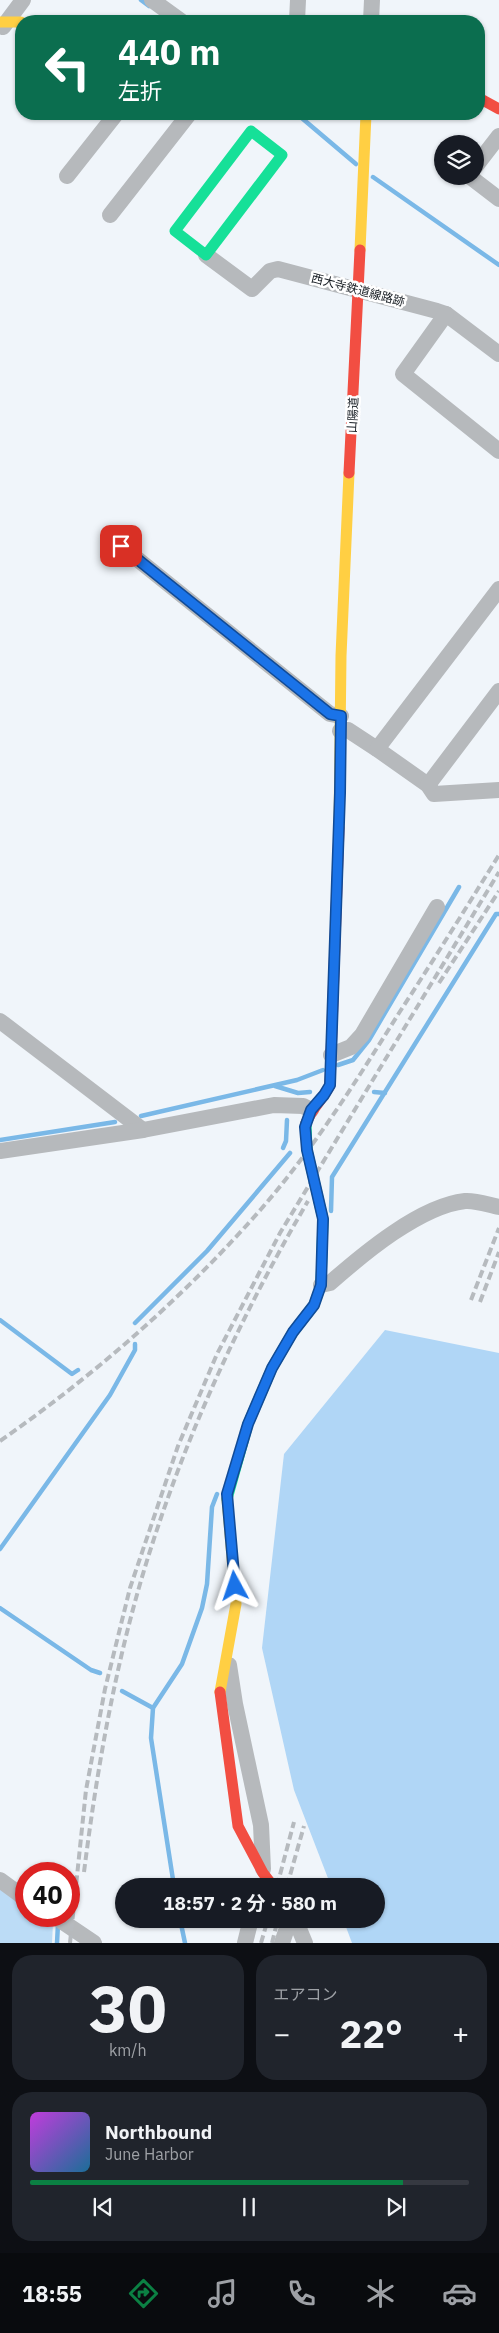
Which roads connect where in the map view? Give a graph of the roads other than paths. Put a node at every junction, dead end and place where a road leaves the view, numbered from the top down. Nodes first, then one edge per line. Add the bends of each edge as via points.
1 (23, 0) edge
2 (152, 0) edge
3 (298, 0) edge
4 (372, 0) edge
5 (173, 15) edge
6 (297, 15) edge
7 (371, 15) edge
8 (7, 24) edge
9 (485, 102) edge
10 (499, 110) edge
11 (111, 120) edge
12 (184, 120) edge
13 (366, 120) edge
14 (499, 136) edge
15 (484, 155) edge
16 (67, 176) dead end
17 (481, 185) edge
18 (499, 199) edge
19 (110, 215) dead end
20 (206, 255) junction
21 (359, 290) junction
22 (442, 312) junction
23 (499, 354) edge
24 (499, 451) edge
25 (121, 546) dead end
26 (499, 589) edge
27 (499, 691) edge
28 (340, 724) junction
29 (377, 749) junction
30 (428, 785) junction
31 (499, 790) edge
32 (437, 907) dead end
33 (0, 1022) edge
34 (331, 1058) junction
35 (311, 1110) junction
36 (143, 1130) junction
37 (0, 1151) edge
38 (499, 1207) edge
39 (321, 1285) junction
40 (227, 1653) junction
41 (260, 1878) edge
42 (261, 1878) edge
43 (0, 1880) edge
44 (15, 1891) edge
45 (70, 1927) edge
46 (249, 1928) edge
47 (287, 1928) edge
48 (299, 1928) edge
49 (94, 1943) edge
50 (245, 1943) edge
51 (282, 1943) edge
52 (305, 1943) edge

1 - 8 street
2 - 5 street
3 - 6 street
4 - 7 street
9 - 10 street
11 - 16 street
12 - 19 street
13 - 21 street, 山陽道
14 - 15 street
17 - 18 street
20 - 20 street via 282,155 251,131 174,232
20 - 21 street, 西大寺鉄道線路跡 via 252,289 270,271 278,269
21 - 22 street, 西大寺鉄道線路跡
21 - 28 street, 山陽道
22 - 23 street
22 - 24 street via 403,374
25 - 28 street
26 - 29 street
27 - 30 street
28 - 29 street
28 - 34 street, 山陽道
29 - 30 street
30 - 31 street via 434,794
32 - 34 street via 362,1035 351,1047
33 - 36 street
34 - 35 street, 山陽道 via 330,1085
35 - 36 street via 303,1106 274,1105
35 - 39 street via 305,1127 323,1219
36 - 37 street
38 - 39 street via 466,1200 442,1206 405,1226 330,1282
39 - 40 street via 314,1305 272,1368 248,1424 227,1494 236,1604
40 - 41 street via 219,1695 238,1826
40 - 42 street via 261,1825
43 - 44 street
45 - 49 street
46 - 50 street
47 - 51 street
48 - 52 street

